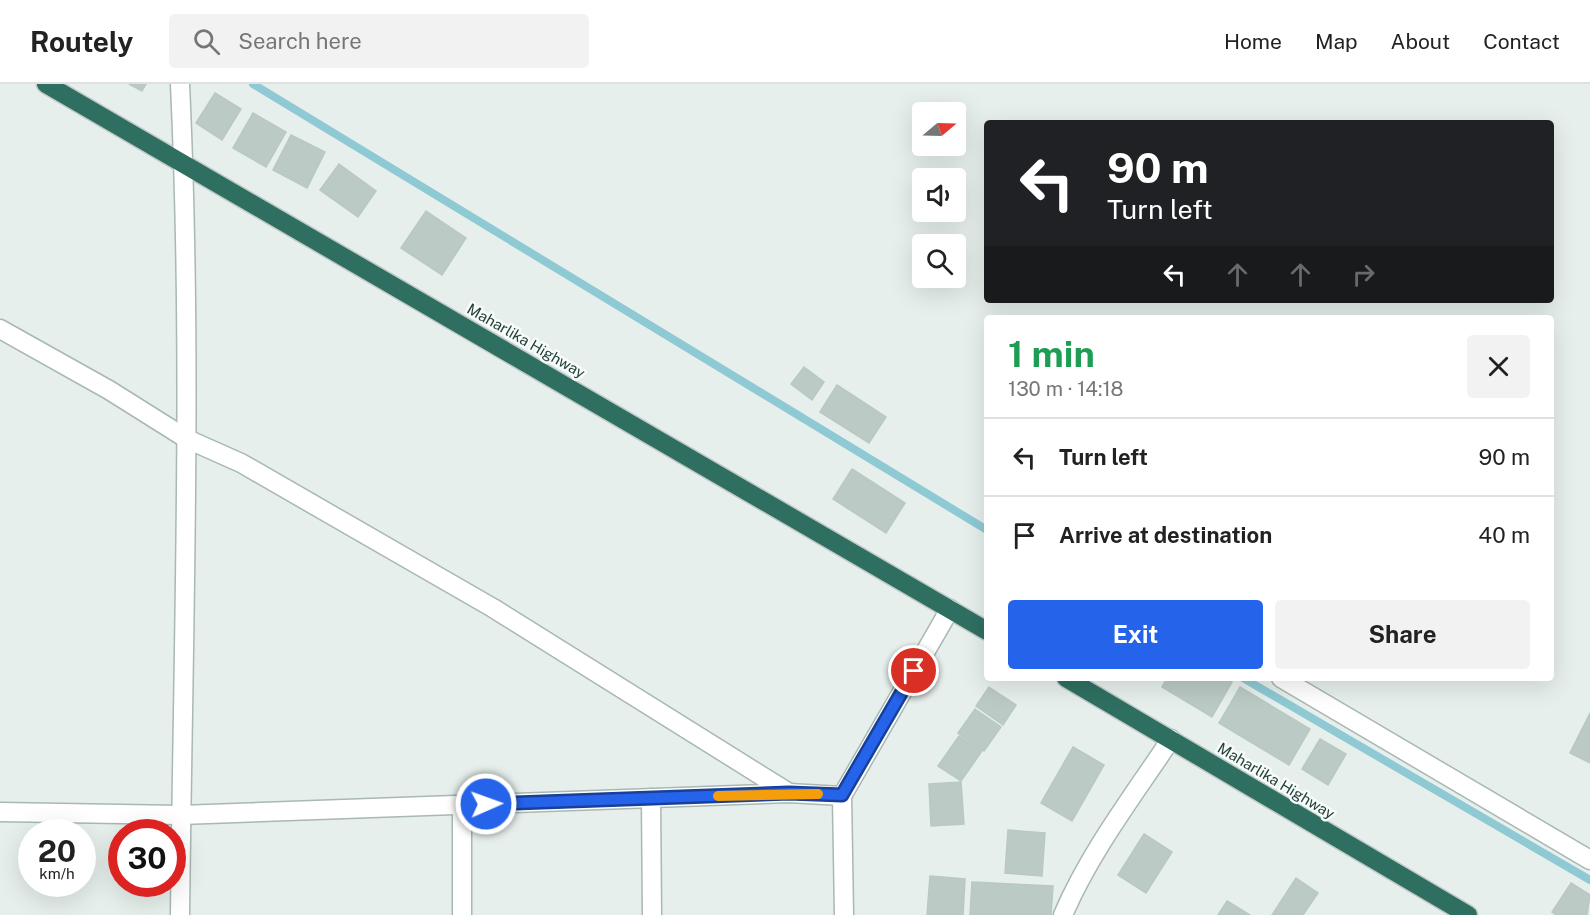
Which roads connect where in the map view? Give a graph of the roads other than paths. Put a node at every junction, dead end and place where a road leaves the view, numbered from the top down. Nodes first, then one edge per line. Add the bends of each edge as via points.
1 (46, 84) edge
2 (180, 84) edge
3 (184, 164) junction
4 (0, 329) edge
5 (187, 439) junction
6 (950, 609) junction
7 (984, 629) edge
8 (1071, 681) edge
9 (1286, 681) edge
10 (1171, 739) junction
11 (789, 793) junction
12 (842, 795) junction
13 (651, 798) junction
14 (462, 805) junction
15 (0, 812) edge
16 (181, 815) junction
17 (1590, 861) edge
18 (180, 915) edge
19 (462, 915) edge
20 (652, 915) edge
21 (844, 915) edge
22 (1063, 915) edge
23 (1468, 915) edge

1 - 3 highway, Maharlika Highway
2 - 3 street
3 - 5 street
3 - 6 highway, Maharlika Highway
4 - 5 street
5 - 11 street via 241,463 493,608
5 - 16 street
6 - 7 highway, Maharlika Highway
6 - 12 street
8 - 10 highway, Maharlika Highway
9 - 17 street
10 - 22 street via 1115,822
10 - 23 highway, Maharlika Highway
11 - 12 street
11 - 13 street
12 - 21 street
13 - 14 street
13 - 20 street
14 - 16 street
14 - 19 street
15 - 16 street
16 - 18 street

